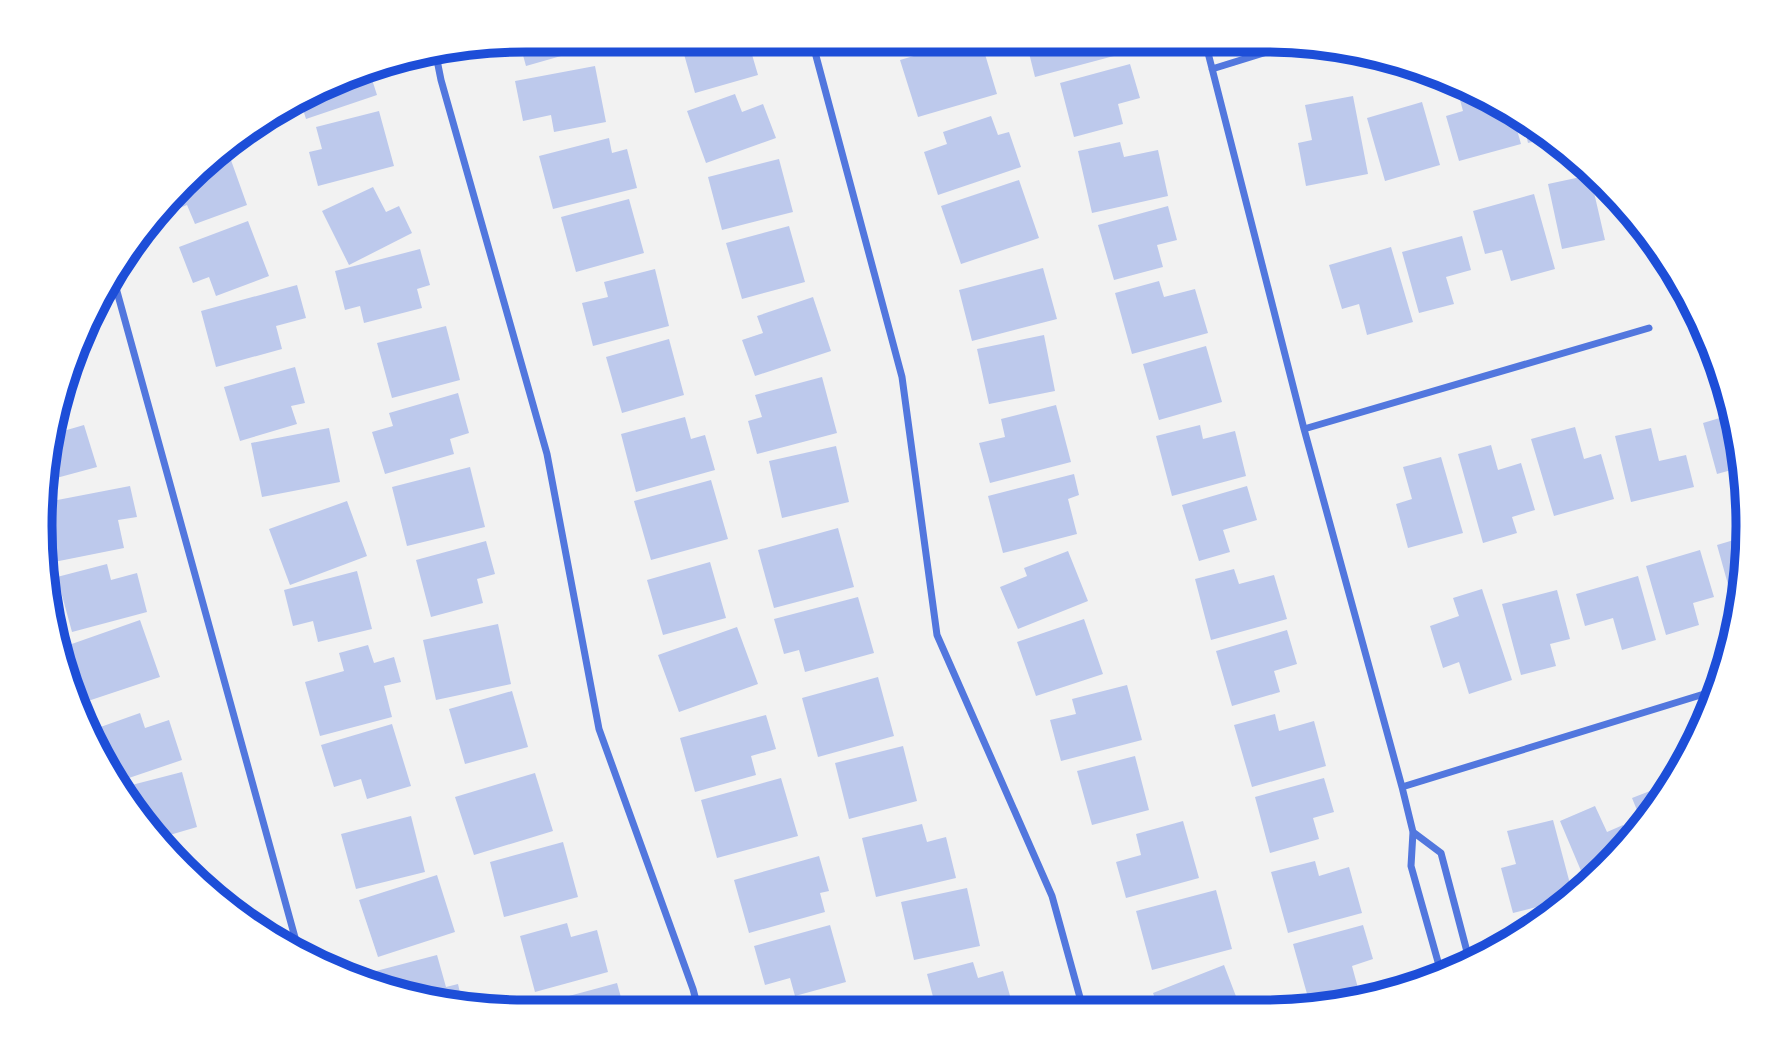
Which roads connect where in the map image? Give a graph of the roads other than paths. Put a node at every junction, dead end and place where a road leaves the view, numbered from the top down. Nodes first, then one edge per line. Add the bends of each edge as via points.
1 (815, 52) edge
2 (1208, 52) edge
3 (1268, 52) edge
4 (437, 61) edge
5 (1212, 69) junction
6 (116, 289) edge
7 (1649, 328) dead end
8 (1304, 429) junction
9 (1704, 694) edge
10 (1402, 787) junction
11 (1413, 832) junction
12 (296, 941) edge
13 (1467, 954) edge
14 (1439, 966) edge
15 (696, 1000) edge
16 (1081, 1000) edge

1 - 16 street via 902,377 937,635 1052,896
2 - 5 street
3 - 5 street
4 - 15 street via 547,454 599,729
5 - 8 street
6 - 12 street
7 - 8 street
8 - 10 street
9 - 10 street
10 - 11 street
11 - 13 street via 1441,853
11 - 14 street via 1410,866

